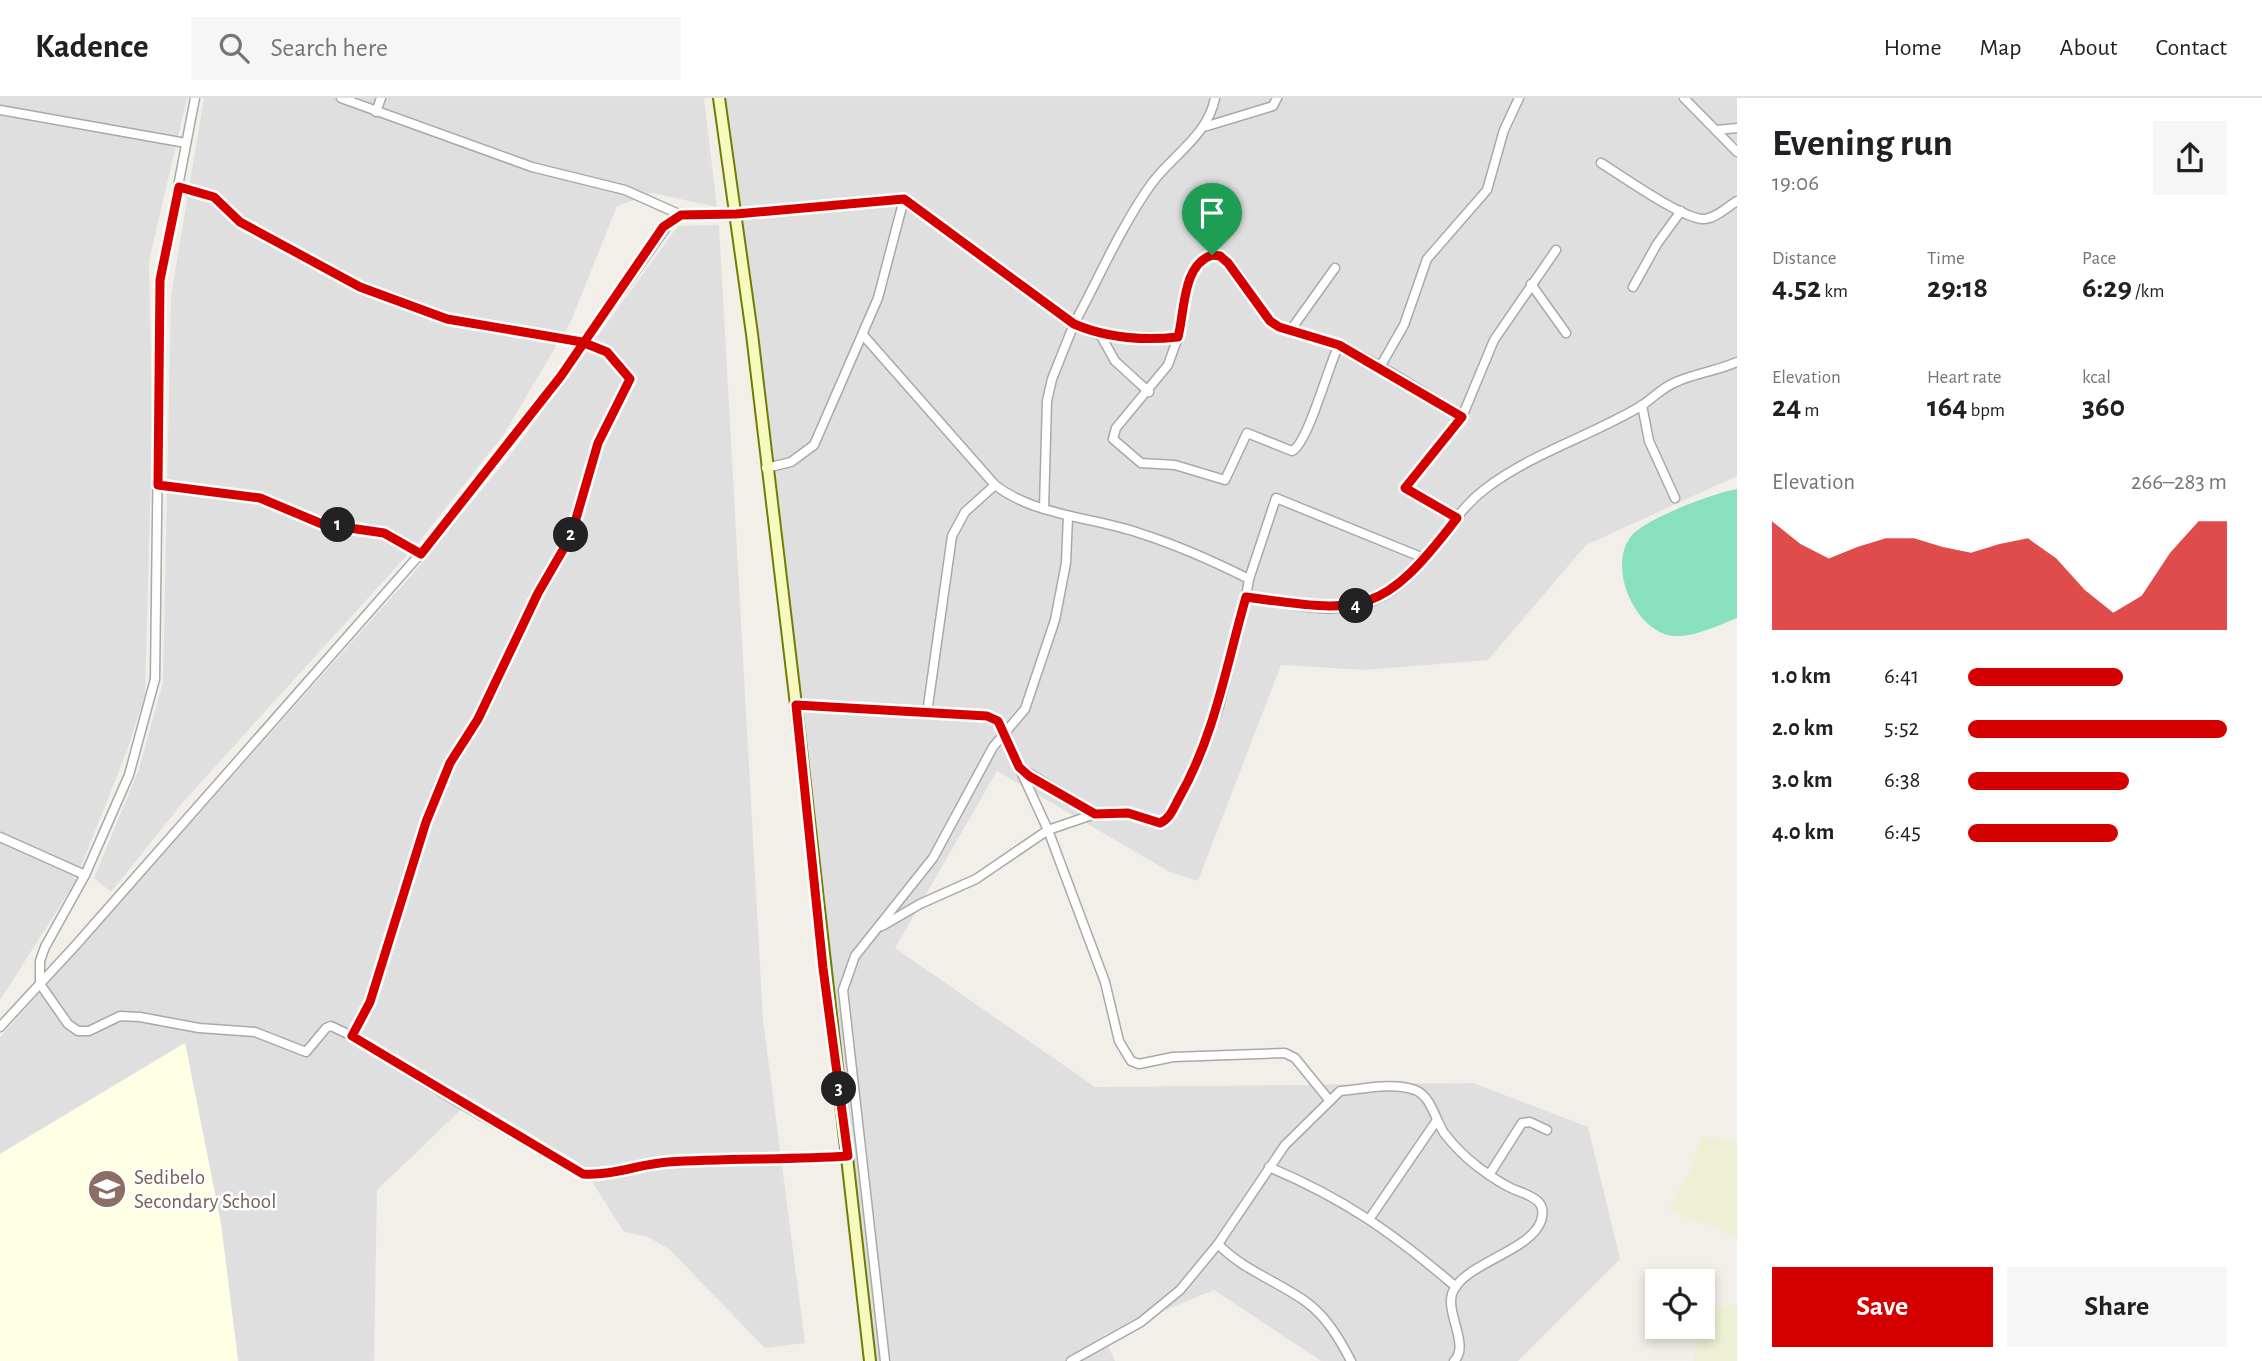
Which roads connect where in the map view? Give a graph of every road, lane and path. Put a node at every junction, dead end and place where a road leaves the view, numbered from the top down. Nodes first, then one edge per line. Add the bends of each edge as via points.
1 (195, 98) edge
2 (341, 98) edge
3 (381, 98) edge
4 (719, 98) edge
5 (1215, 98) edge
6 (1277, 98) edge
7 (1519, 98) edge
8 (1684, 98) edge
9 (1700, 98) edge
10 (1693, 106) junction
11 (0, 110) edge
12 (376, 111) junction
13 (1204, 127) junction
14 (1737, 128) edge
15 (1717, 130) junction
16 (186, 143) junction
17 (1737, 152) edge
18 (1601, 163) dead end
19 (179, 187) junction
20 (904, 199) junction
21 (1737, 201) edge
22 (1681, 211) junction
23 (736, 214) junction
24 (681, 215) junction
25 (1556, 250) dead end
26 (1335, 268) dead end
27 (1531, 284) junction
28 (1633, 287) dead end
29 (1074, 324) junction
30 (1290, 331) junction
31 (1566, 333) dead end
32 (863, 335) junction
33 (1101, 335) junction
34 (1178, 337) junction
35 (582, 342) junction
36 (1339, 345) junction
37 (1737, 362) edge
38 (1380, 367) junction
39 (1149, 392) junction
40 (1642, 405) junction
41 (1462, 417) junction
42 (766, 468) junction
43 (158, 485) junction
44 (995, 485) junction
45 (1675, 498) dead end
46 (1044, 508) junction
47 (1068, 516) junction
48 (1457, 518) junction
49 (421, 554) junction
50 (1426, 559) junction
51 (1249, 579) junction
52 (1246, 597) junction
53 (796, 705) junction
54 (926, 713) junction
55 (1006, 733) junction
56 (1019, 767) junction
57 (1095, 814) junction
58 (1048, 830) junction
59 (0, 837) edge
60 (85, 874) junction
61 (880, 928) junction
62 (40, 984) junction
63 (0, 1010) edge
64 (9, 1017) junction
65 (0, 1027) edge
66 (352, 1036) junction
67 (1330, 1101) junction
68 (1437, 1120) junction
69 (1547, 1130) dead end
70 (848, 1156) junction
71 (1269, 1167) junction
72 (1489, 1175) junction
73 (1370, 1218) junction
74 (1218, 1244) junction
75 (1456, 1287) junction
76 (870, 1361) edge
77 (885, 1361) edge
78 (1070, 1361) edge
79 (1351, 1361) edge
80 (1454, 1361) edge

1 - 16 street
2 - 12 street
3 - 12 street
4 - 23 main road
5 - 13 street
6 - 13 street via 1273,106
7 - 38 street via 1504,130 1487,190 1427,260 1404,325
8 - 10 street
9 - 10 street
10 - 15 street
11 - 16 street
12 - 24 street via 532,167 625,190
13 - 29 street via 1153,182
14 - 15 street
15 - 17 street
16 - 19 street
18 - 22 street
19 - 35 street via 214,197 240,222 395,301 447,319
19 - 43 street via 160,280
20 - 23 street
20 - 29 street
20 - 32 street
21 - 22 street via 1705,219
22 - 28 street
23 - 24 street
23 - 42 main road
24 - 35 street via 663,227
25 - 27 street
26 - 30 street
27 - 31 street
27 - 41 street via 1486,353
29 - 33 street
29 - 46 street via 1047,401
30 - 34 street via 1270,321 1228,263 1212,255 1196,263 1191,274
30 - 36 street
32 - 42 street via 814,444 792,462
32 - 44 street
33 - 34 street
33 - 39 street via 1115,361
34 - 39 street via 1172,358
35 - 49 street via 513,439
35 - 66 street via 607,352 630,379 628,387 598,443 571,536 538,593 478,719 450,763 426,822 370,1002
36 - 38 street
36 - 39 street via 1304,442 1292,451 1247,433 1225,480 1175,466 1141,463 1116,444 1113,434
37 - 40 street via 1674,383
38 - 41 street
40 - 45 street via 1653,454
40 - 48 street via 1504,476
41 - 48 street via 1405,488
42 - 53 main road
43 - 49 street via 260,498 322,524 384,533
43 - 60 street via 155,679 129,775
44 - 46 street
44 - 54 street via 965,512 952,536
46 - 47 street
47 - 51 street via 1139,533
47 - 55 street via 1066,563 1055,621 1025,709
48 - 50 street
49 - 62 street
50 - 51 street via 1276,498
50 - 52 street via 1391,590 1360,605 1300,605
51 - 52 street
52 - 57 street via 1219,706 1199,761 1166,821 1128,813
53 - 54 street
53 - 70 main road
54 - 55 street via 987,716 998,721
55 - 56 street
55 - 61 street via 993,747 933,858
56 - 57 street
56 - 58 street
57 - 58 street
58 - 61 street via 976,879
58 - 67 street via 1105,982 1119,1041 1131,1061 1285,1054 1295,1058
59 - 60 street
60 - 62 street via 45,947
61 - 77 street via 855,956 843,990
62 - 64 street
62 - 66 street via 78,1031 89,1031 120,1016 140,1017 255,1032 306,1052 331,1026
63 - 64 street
64 - 65 street
66 - 70 street via 583,1174 607,1176 659,1163
67 - 68 street via 1340,1091 1413,1089 1424,1095
67 - 71 street via 1285,1144
68 - 72 street via 1464,1155
68 - 73 street
69 - 72 street via 1522,1123
70 - 76 main road
71 - 73 street via 1315,1186
71 - 74 street
72 - 75 street via 1537,1200 1543,1210 1541,1223 1529,1237
73 - 75 street
74 - 78 street via 1195,1275 1141,1322
74 - 79 street via 1231,1258 1305,1301 1327,1321
75 - 80 street via 1451,1305 1460,1348

